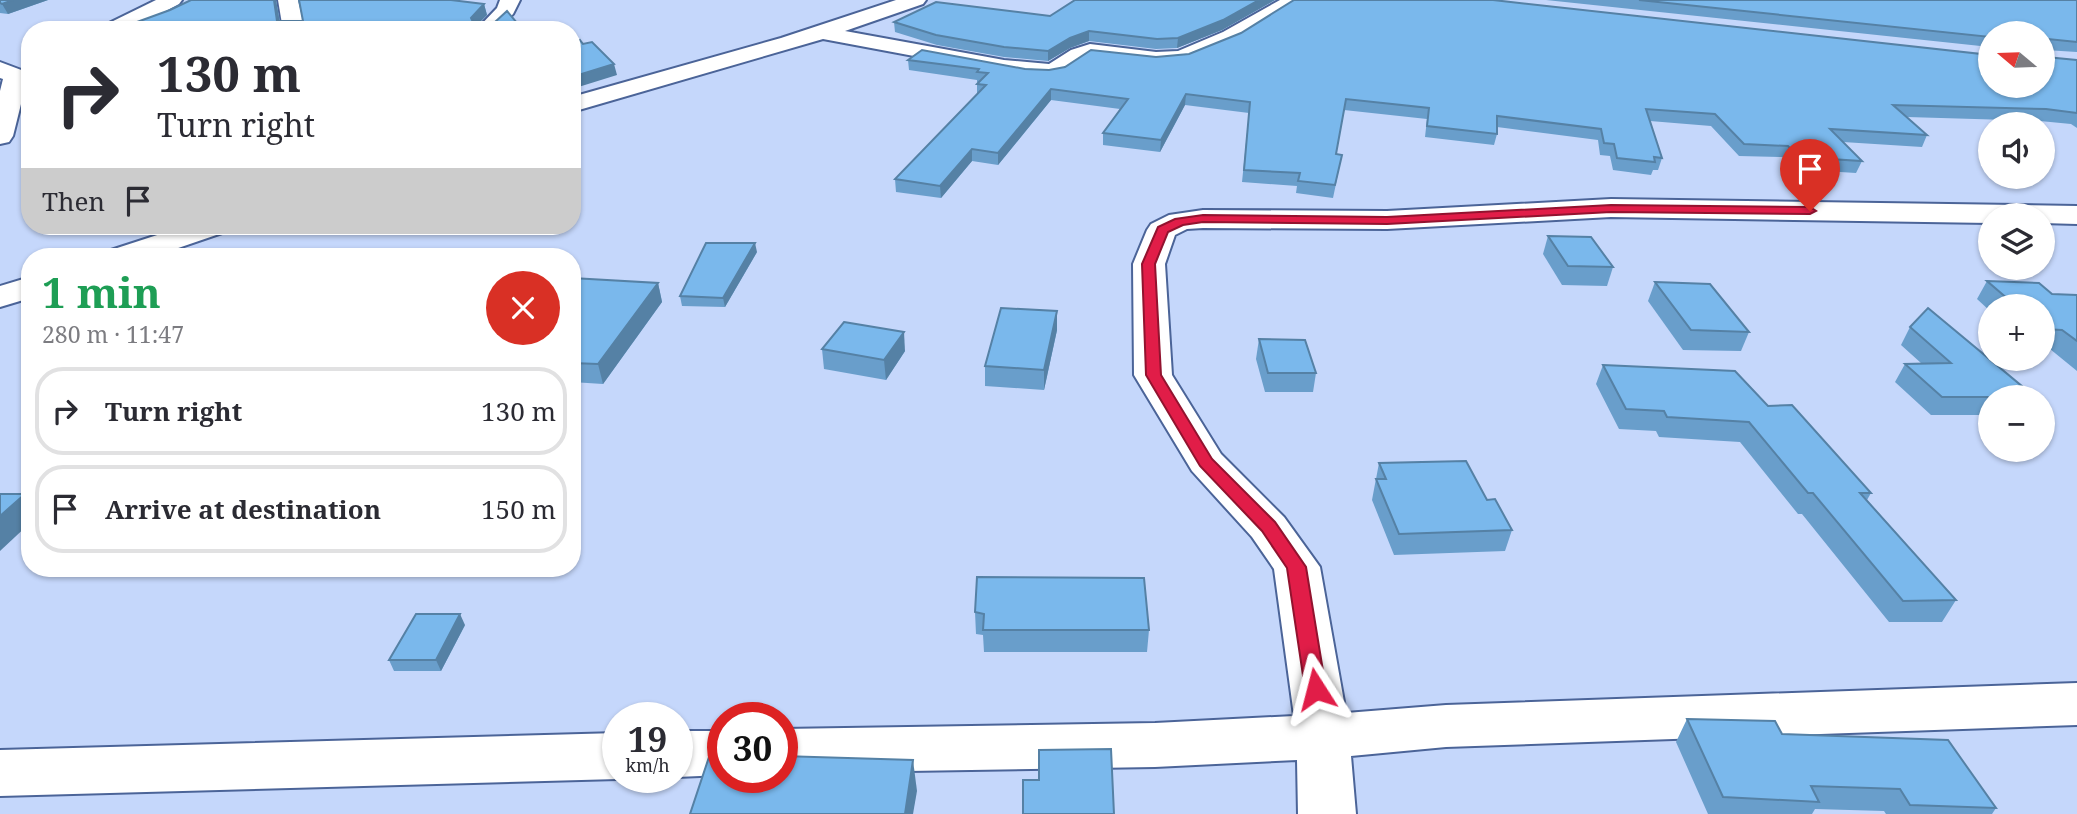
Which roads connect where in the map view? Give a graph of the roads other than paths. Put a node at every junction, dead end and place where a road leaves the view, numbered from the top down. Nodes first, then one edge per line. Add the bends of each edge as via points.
1 (172, 0) edge
2 (288, 0) edge
3 (510, 0) edge
4 (916, 0) edge
5 (1295, 0) edge
6 (131, 21) edge
7 (292, 21) edge
8 (495, 21) edge
9 (822, 32) junction
10 (15, 71) edge
11 (581, 102) edge
12 (0, 136) edge
13 (2077, 215) edge
14 (187, 235) edge
15 (149, 248) edge
16 (21, 290) edge
17 (0, 297) edge
18 (2077, 704) edge
19 (1323, 737) junction
20 (798, 751) edge
21 (602, 756) edge
22 (0, 773) edge
23 (1327, 814) edge

1 - 6 street
2 - 7 street
3 - 8 street
4 - 9 street
5 - 9 street via 1182,58 1093,50 1080,52 1051,71 1011,68
9 - 11 street
10 - 12 street
13 - 19 street via 1611,208 1387,220 1203,219 1180,221 1162,230 1149,264 1153,375 1206,462 1268,527 1297,567
14 - 15 street
16 - 17 street
18 - 19 street via 1446,726
19 - 20 street via 1155,745
19 - 23 street
21 - 22 street

